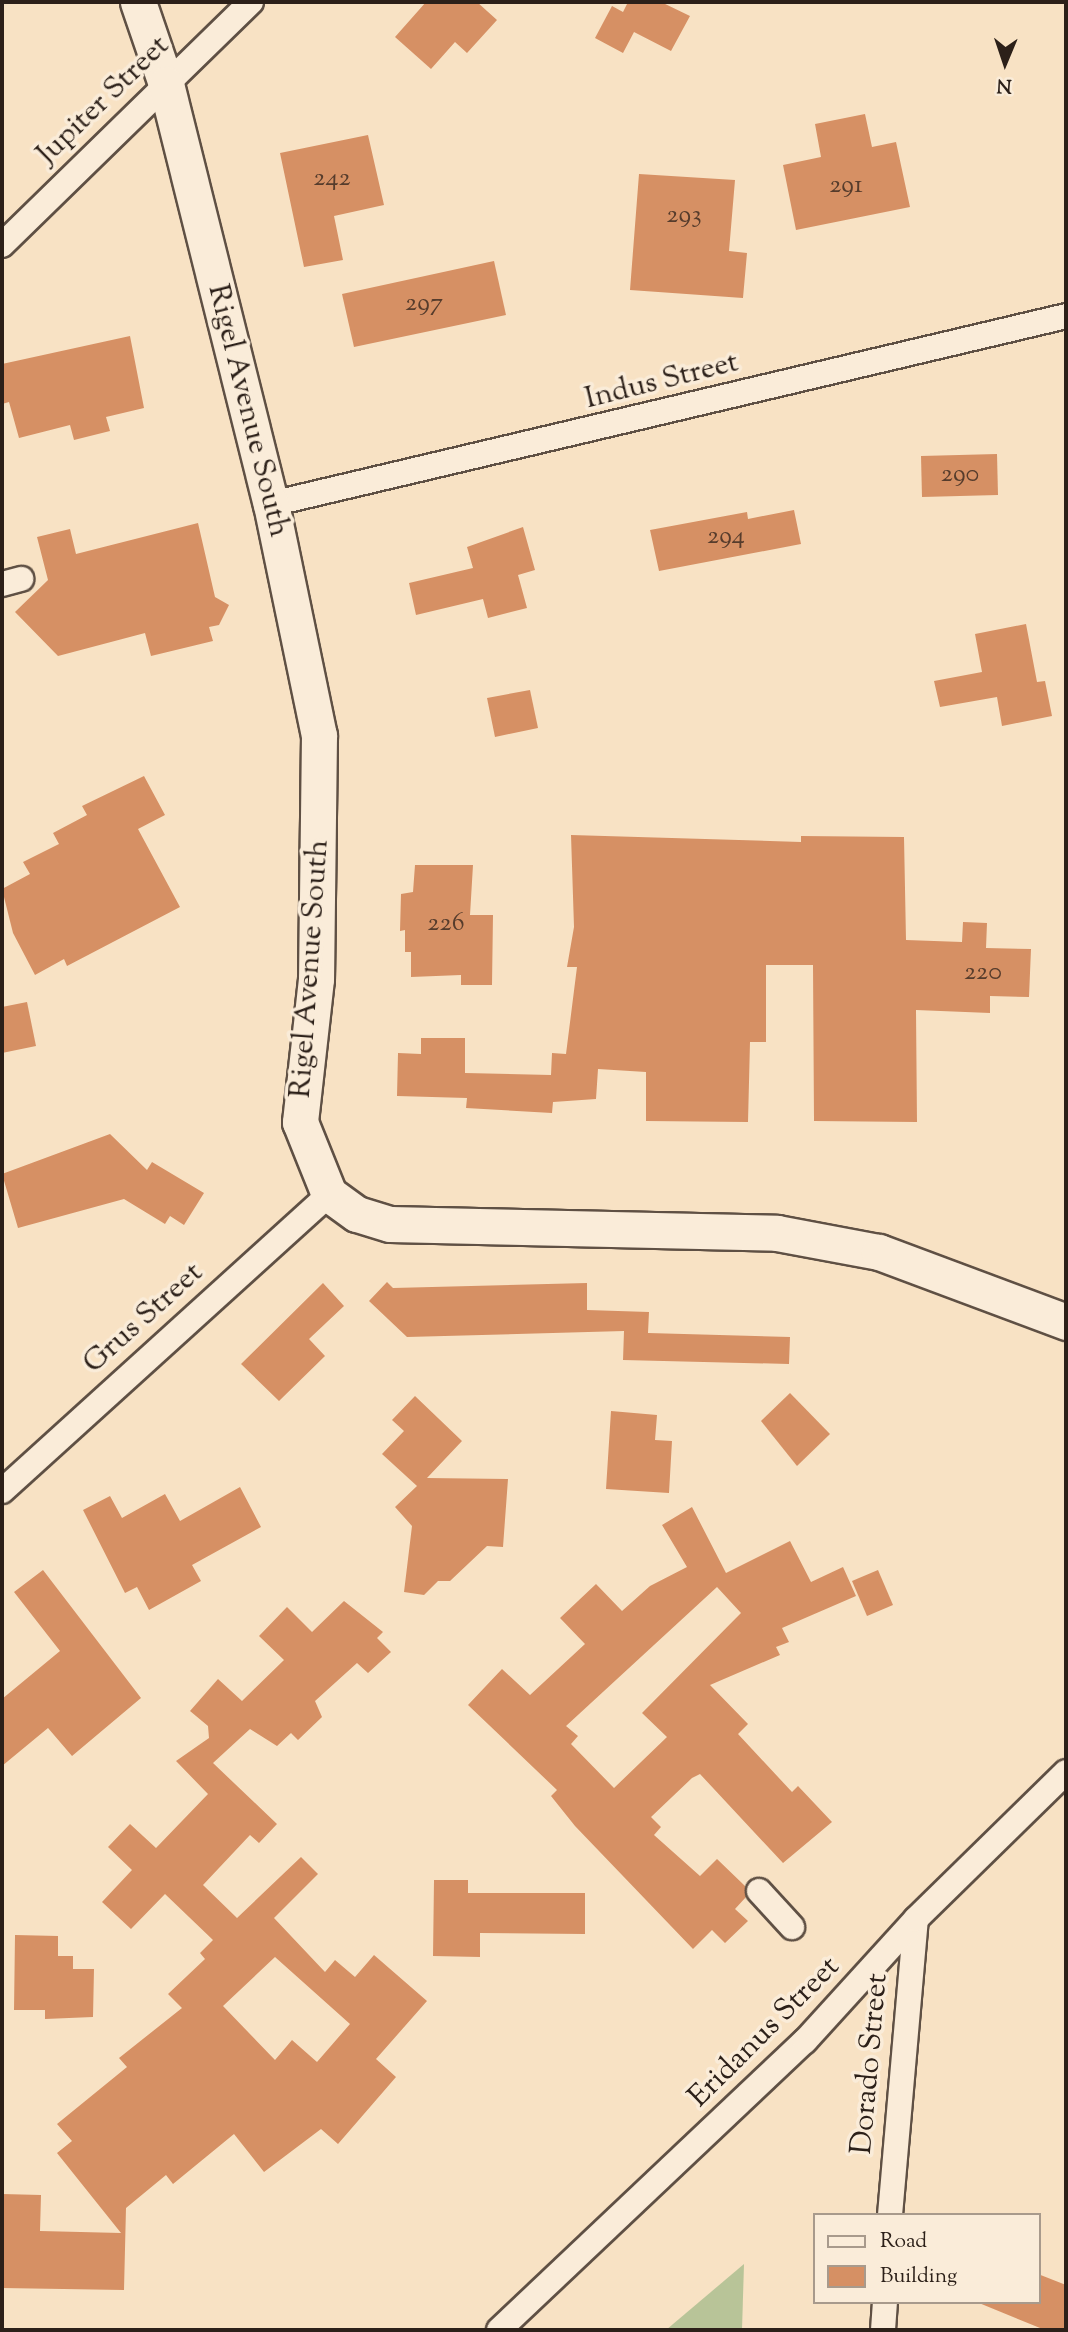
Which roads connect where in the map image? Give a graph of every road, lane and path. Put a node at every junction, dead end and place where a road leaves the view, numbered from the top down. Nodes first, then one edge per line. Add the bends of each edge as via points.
1 (138, 2) edge
2 (250, 2) edge
3 (166, 84) junction
4 (2, 245) edge
5 (1066, 316) edge
6 (271, 504) junction
7 (329, 1194) junction
8 (1066, 1322) edge
9 (2, 1491) edge
10 (1066, 1772) edge
11 (759, 1891) dead end
12 (916, 1919) junction
13 (792, 1927) dead end
14 (890, 2213) edge
15 (885, 2304) edge
16 (499, 2330) edge
17 (883, 2330) edge

1 - 3 main road, Rigel Avenue South
2 - 3 street, Jupiter Street
3 - 4 street, Jupiter Street
3 - 6 main road, Rigel Avenue South
5 - 6 street, Indus Street
6 - 7 main road, Rigel Avenue South via 319,735 316,979 300,1122
7 - 8 main road via 357,1214 390,1224 777,1233 879,1252
7 - 9 street, Grus Street
10 - 12 street, Eridanus Street
11 - 13 street
12 - 14 street, Dorado Street
12 - 16 street, Eridanus Street via 805,2041
15 - 17 street

